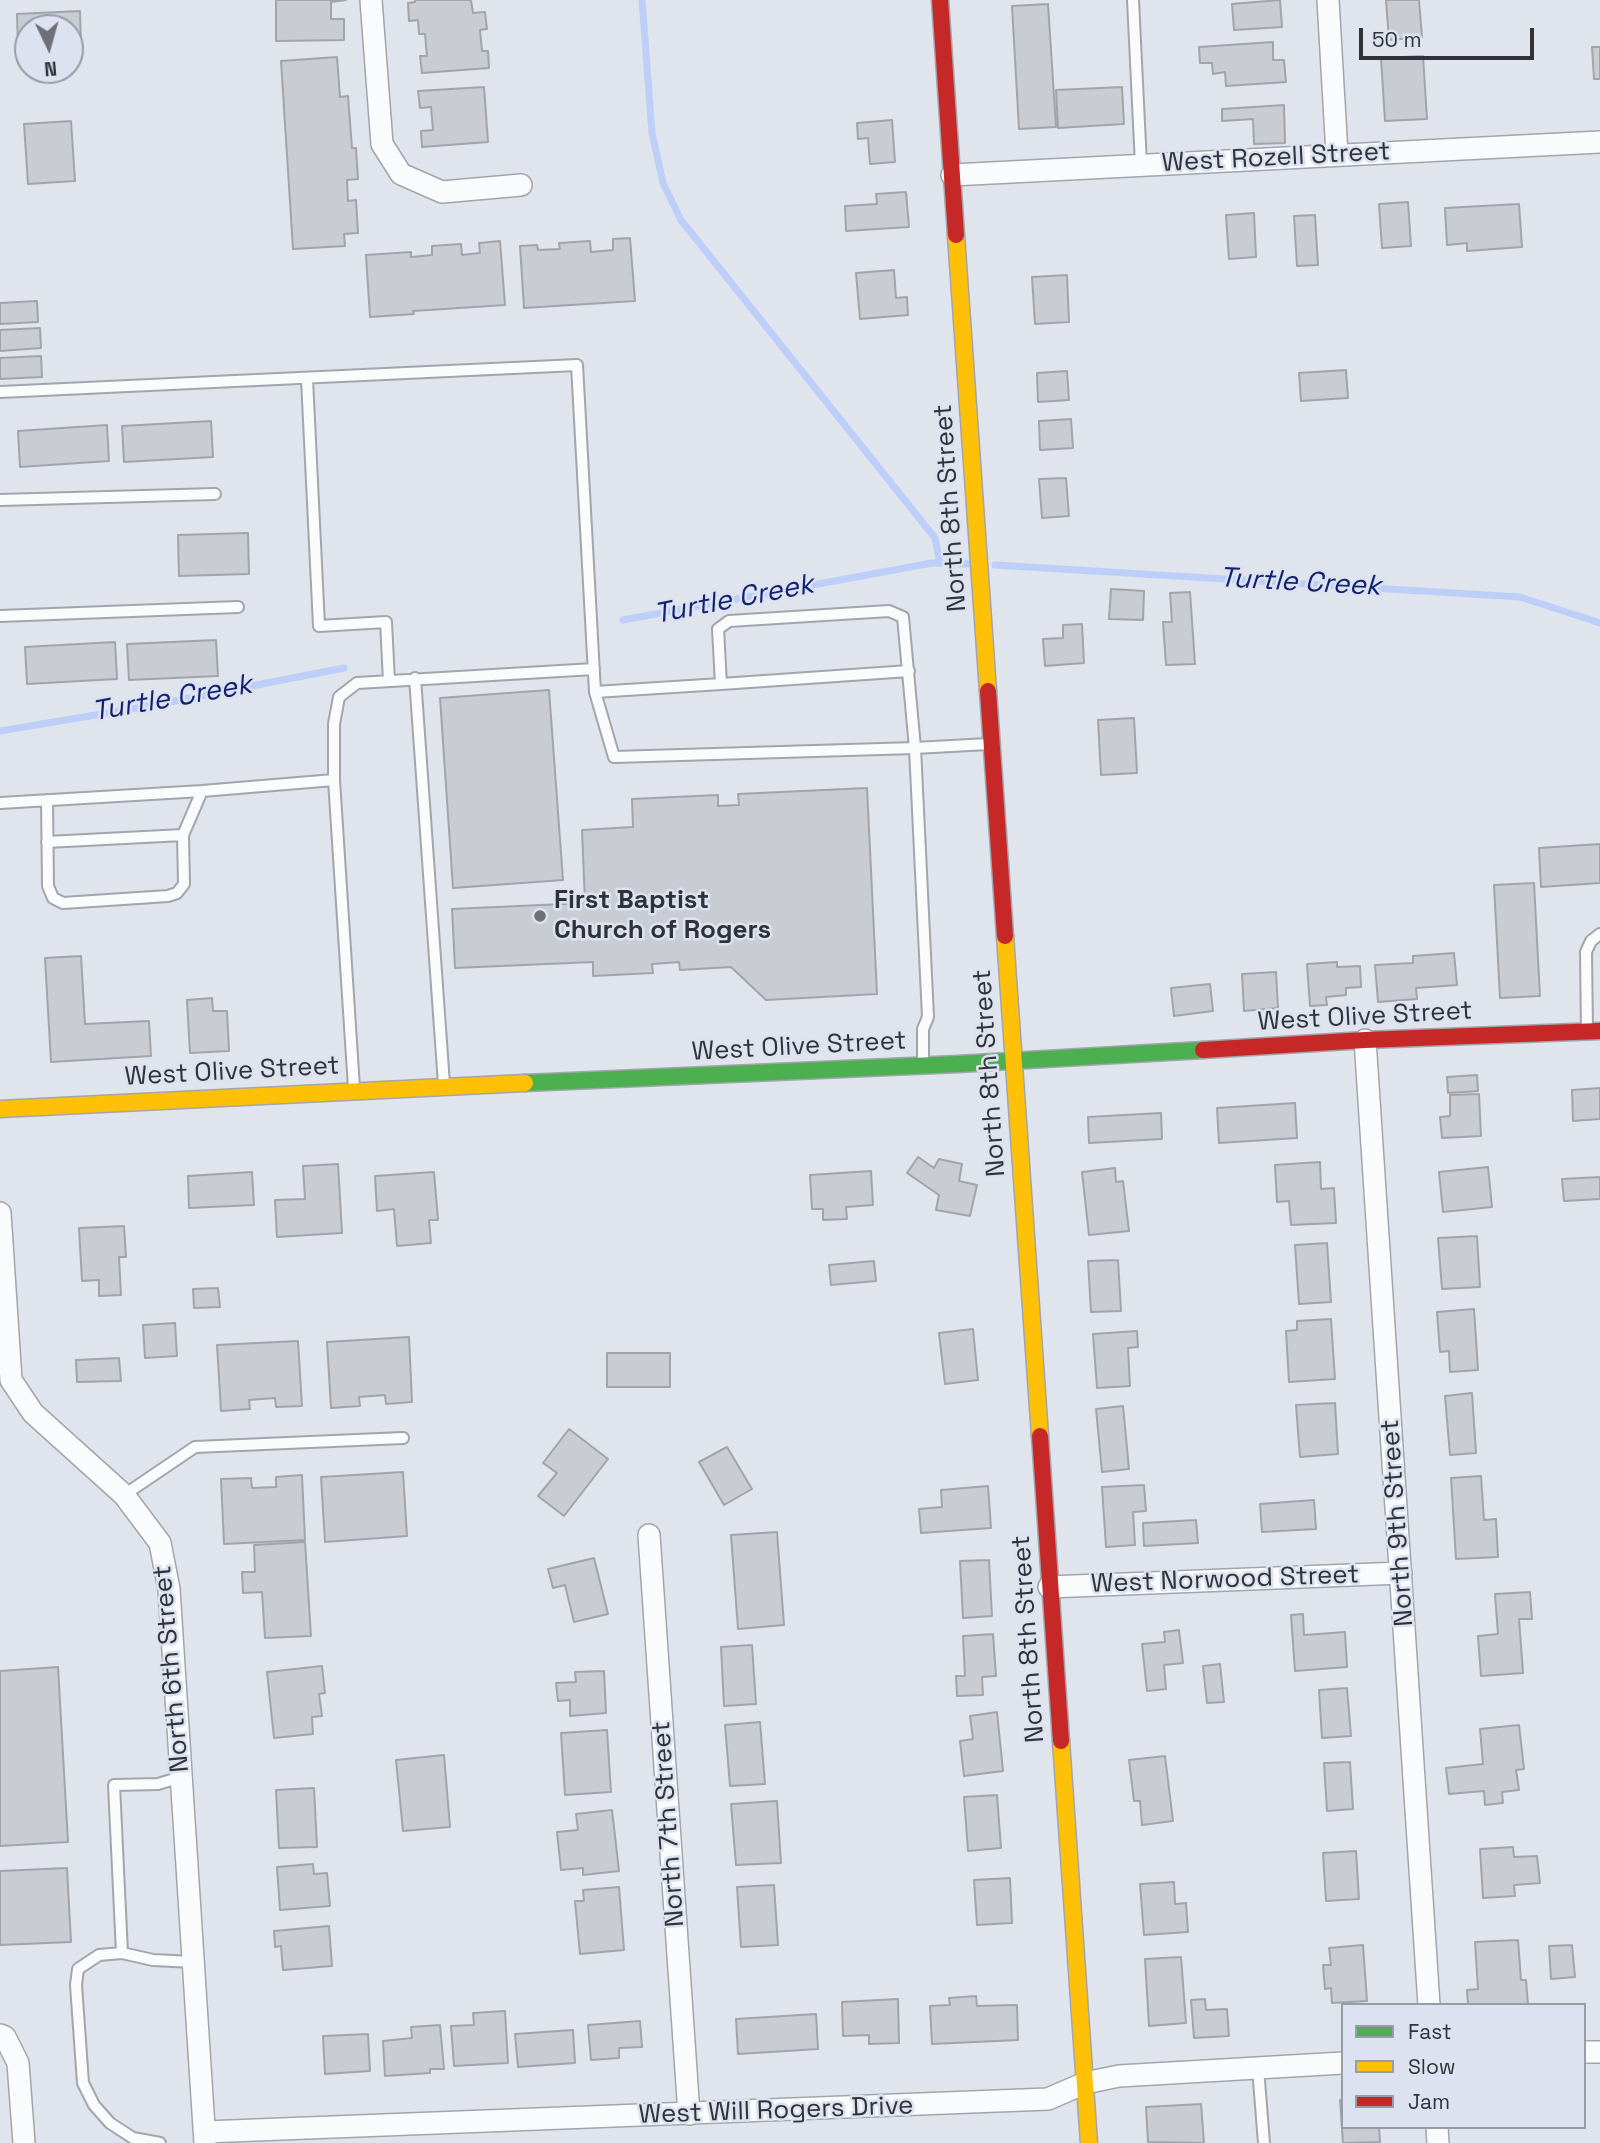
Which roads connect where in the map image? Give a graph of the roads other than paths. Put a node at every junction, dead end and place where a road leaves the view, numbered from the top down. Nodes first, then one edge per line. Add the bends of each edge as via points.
1 (371, 0) edge
2 (940, 0) edge
3 (1133, 0) edge
4 (1328, 0) edge
5 (1600, 142) edge
6 (1337, 154) junction
7 (1142, 165) junction
8 (952, 175) junction
9 (521, 185) dead end
10 (307, 379) junction
11 (0, 393) edge
12 (215, 494) dead end
13 (0, 500) edge
14 (238, 607) dead end
15 (0, 616) edge
16 (594, 669) junction
17 (909, 671) junction
18 (415, 678) junction
19 (388, 681) junction
20 (720, 684) junction
21 (596, 692) junction
22 (991, 744) junction
23 (915, 748) junction
24 (334, 780) junction
25 (202, 791) junction
26 (47, 800) junction
27 (0, 803) edge
28 (183, 835) junction
29 (47, 842) junction
30 (1600, 934) edge
31 (1594, 1031) edge
32 (1365, 1040) junction
33 (1014, 1061) junction
34 (923, 1066) junction
35 (444, 1087) junction
36 (354, 1090) junction
37 (0, 1109) edge
38 (0, 1213) edge
39 (403, 1438) dead end
40 (124, 1495) junction
41 (649, 1535) dead end
42 (1401, 1573) junction
43 (1049, 1587) junction
44 (181, 1777) junction
45 (122, 1953) junction
46 (193, 1962) junction
47 (1429, 2003) edge
48 (0, 2035) edge
49 (1341, 2063) edge
50 (1258, 2068) junction
51 (1085, 2082) junction
52 (689, 2114) junction
53 (205, 2137) edge
54 (24, 2143) edge
55 (160, 2143) edge
56 (1090, 2143) edge
57 (1264, 2143) edge

1 - 9 street via 382,144 401,174 442,192
2 - 8 main road, North 8th Street
3 - 7 lane
4 - 6 street
5 - 6 street, West Rozell Street
6 - 7 street, West Rozell Street
7 - 8 street, West Rozell Street
8 - 22 main road, North 8th Street
10 - 11 lane
10 - 16 lane via 577,365
10 - 19 lane via 319,626 386,622
12 - 13 lane
14 - 15 lane
16 - 18 lane
16 - 21 lane
17 - 20 lane
17 - 20 lane via 903,617 889,611 729,621 718,629
17 - 23 lane
18 - 19 lane
18 - 35 lane
19 - 24 lane via 357,683 339,697
20 - 21 lane
21 - 23 lane via 614,757
22 - 23 lane
22 - 33 main road, North 8th Street
23 - 34 lane via 928,1017 923,1029
24 - 25 lane
24 - 36 lane
25 - 26 lane
25 - 28 lane
26 - 27 lane
26 - 29 lane
28 - 29 lane
28 - 29 lane via 184,884 177,892 168,897 63,903 53,898 48,886
30 - 31 lane via 1586,952
31 - 32 main road, West Olive Street
32 - 33 main road, West Olive Street
32 - 42 street, North 9th Street
33 - 34 main road, West Olive Street
33 - 43 main road, North 8th Street
34 - 35 main road, West Olive Street
35 - 36 main road, West Olive Street
36 - 37 main road, West Olive Street
38 - 40 street, North 6th Street via 11,1380 33,1413
39 - 40 lane via 195,1447
40 - 44 street, North 6th Street via 160,1543 169,1589
41 - 52 street, North 7th Street
42 - 43 street, West Norwood Street
42 - 47 street, North 9th Street
43 - 51 main road, North 8th Street
44 - 45 lane via 158,1784 114,1785
44 - 46 street, North 6th Street
45 - 46 lane
45 - 55 lane via 99,1955 78,1969 83,2083 110,2123 133,2138
46 - 53 street, North 6th Street
48 - 54 street via 18,2063
49 - 50 street, West Will Rogers Drive
50 - 51 street, West Will Rogers Drive
50 - 57 lane
51 - 52 street, West Will Rogers Drive via 1048,2099
51 - 56 main road, North 8th Street
52 - 53 street, West Will Rogers Drive

